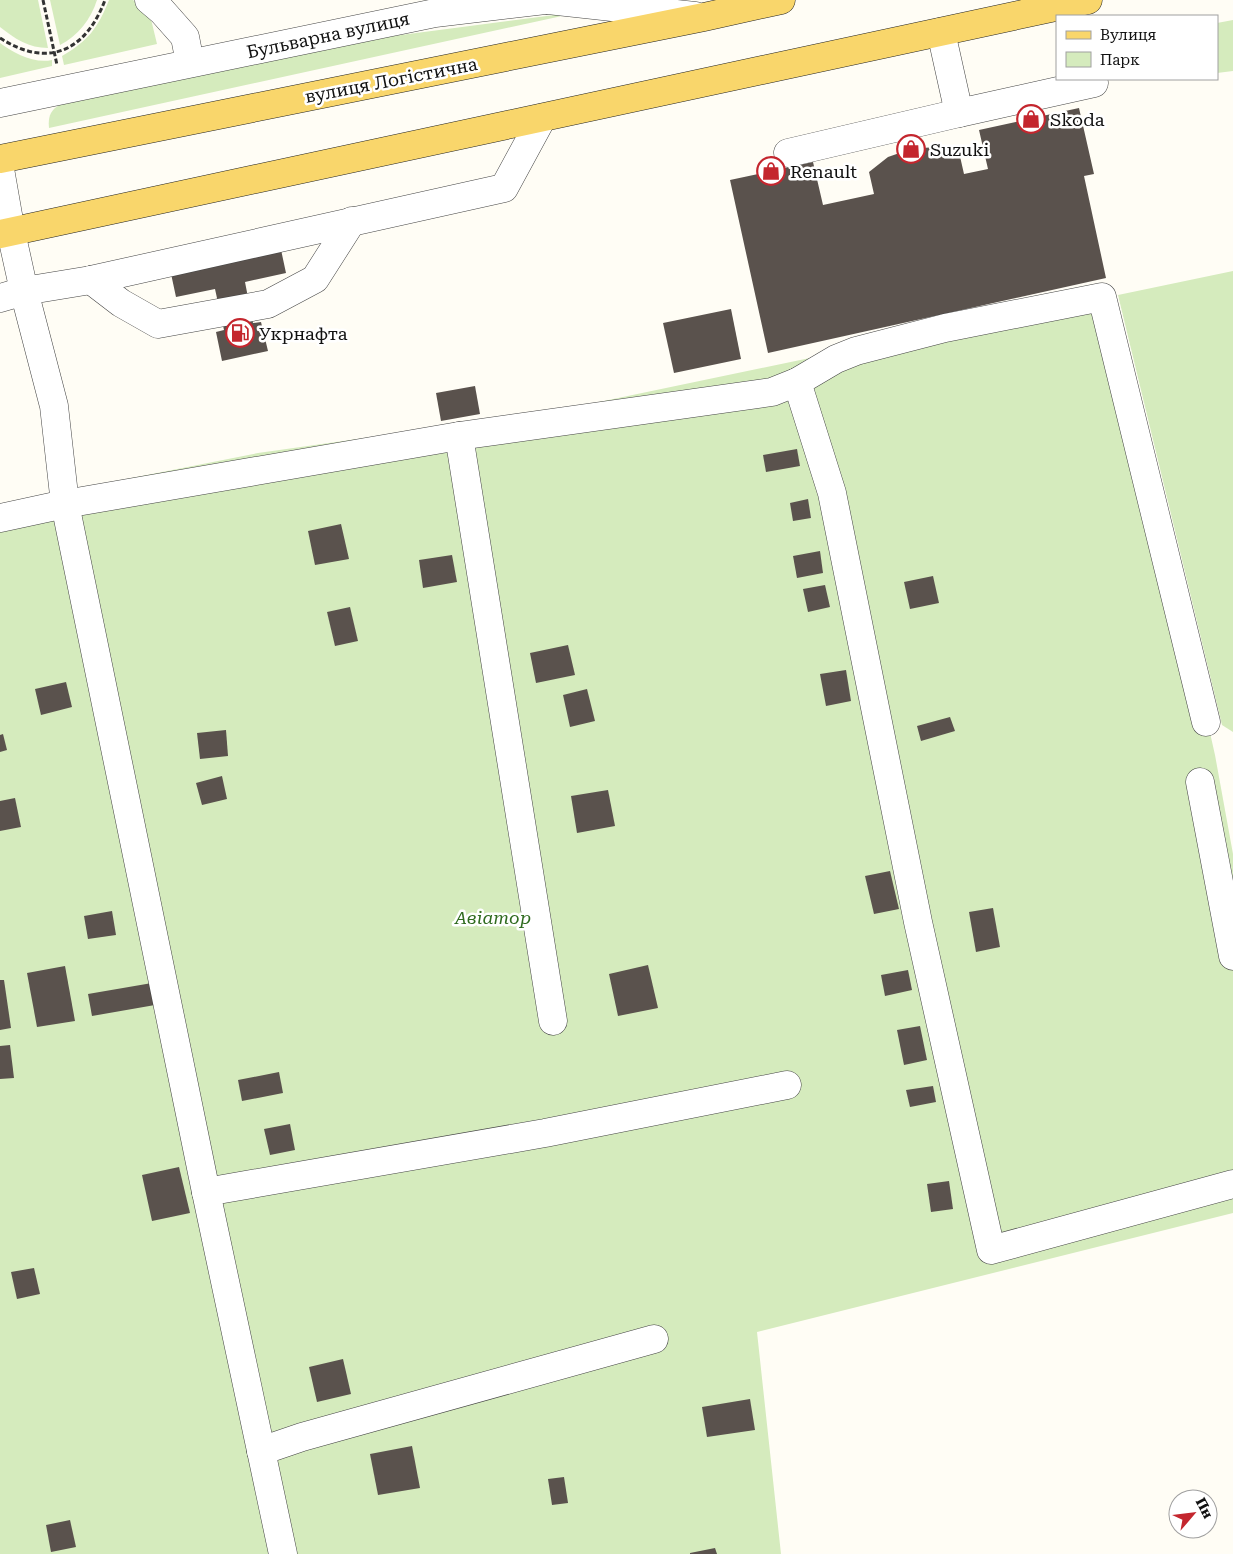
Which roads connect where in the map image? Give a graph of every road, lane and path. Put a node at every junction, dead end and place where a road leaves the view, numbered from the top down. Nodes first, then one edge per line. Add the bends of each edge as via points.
1 (43, 0) edge
2 (106, 0) edge
3 (149, 0) edge
4 (546, 0) edge
5 (782, 0) edge
6 (1088, 0) edge
7 (704, 18) junction
8 (941, 32) junction
9 (0, 38) edge
10 (54, 54) junction
11 (190, 63) junction
12 (1094, 83) dead end
13 (62, 90) junction
14 (0, 103) edge
15 (959, 113) junction
16 (542, 118) junction
17 (788, 153) dead end
18 (0, 158) edge
19 (0, 169) edge
20 (352, 222) junction
21 (5, 233) edge
22 (91, 280) junction
23 (12, 294) edge
24 (797, 382) junction
25 (460, 436) junction
26 (65, 504) junction
27 (0, 518) edge
28 (1206, 722) dead end
29 (1200, 782) dead end
30 (1233, 956) edge
31 (553, 1021) dead end
32 (787, 1085) dead end
33 (1233, 1184) edge
34 (206, 1192) junction
35 (654, 1339) dead end
36 (261, 1451) junction
37 (283, 1554) edge

1 - 10 path
2 - 10 path via 92,27 81,38
3 - 11 street via 185,37
4 - 7 street, Бульварна вулиця
4 - 11 street, Бульварна вулиця via 435,13
5 - 7 main road, вулиця Логістична
6 - 8 main road
7 - 18 main road, вулиця Логістична
8 - 15 street
8 - 16 main road
9 - 10 path via 24,50
10 - 13 path
11 - 13 street, Бульварна вулиця
12 - 15 street
13 - 14 street, Бульварна вулиця
15 - 17 street
16 - 20 street via 504,188
16 - 21 main road
19 - 21 street
20 - 22 street
20 - 22 street via 314,279 268,304 158,324
21 - 23 street
22 - 23 street
23 - 26 street via 54,406
24 - 25 street via 772,392
24 - 28 street via 856,351 945,328 1102,297
24 - 33 street via 832,493 918,922 991,1250
25 - 26 street
25 - 31 street
26 - 27 street
26 - 34 street
29 - 30 street
32 - 34 street via 545,1133
34 - 36 street
35 - 36 street
36 - 37 street

